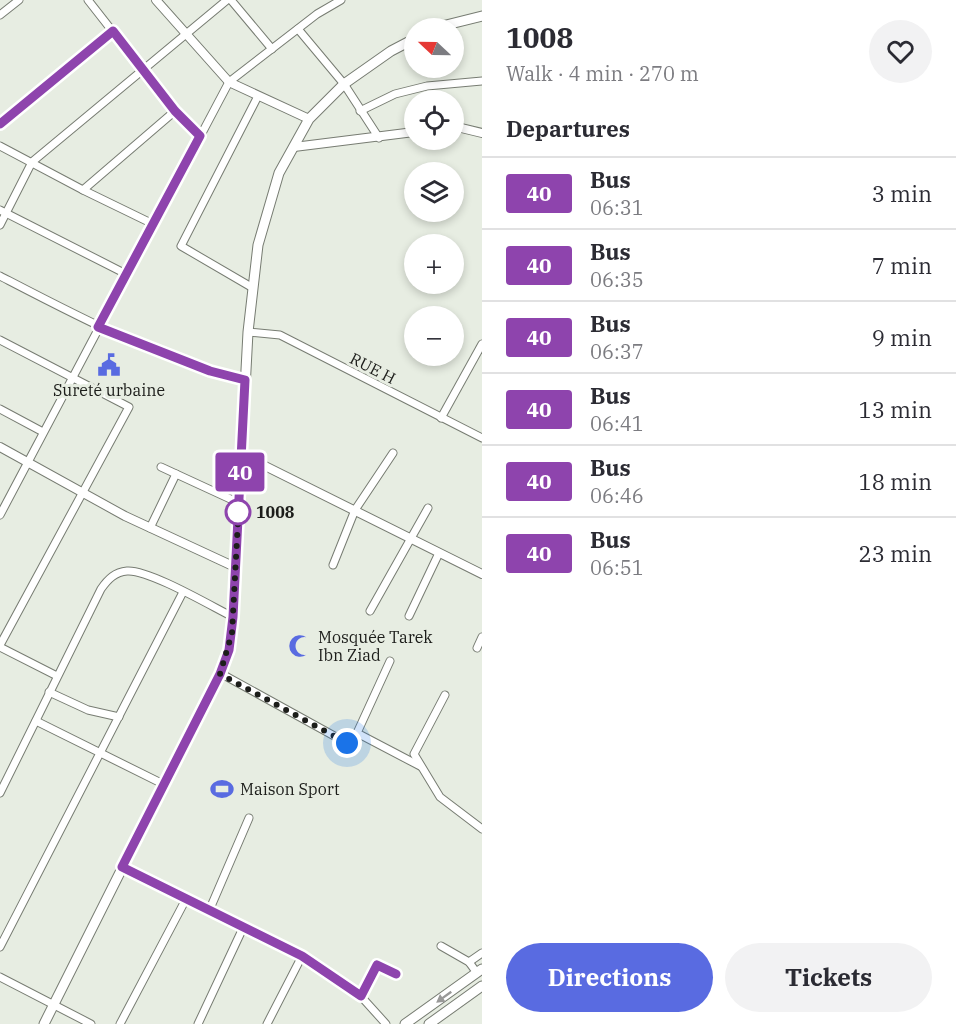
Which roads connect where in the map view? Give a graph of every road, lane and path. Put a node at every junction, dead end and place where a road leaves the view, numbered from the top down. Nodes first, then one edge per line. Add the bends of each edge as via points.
1 (88, 0) edge
2 (156, 0) edge
3 (229, 0) edge
4 (341, 0) edge
5 (17, 1) edge
6 (0, 15) edge
7 (482, 16) edge
8 (464, 21) edge
9 (298, 29) junction
10 (113, 31) junction
11 (185, 35) junction
12 (404, 44) edge
13 (272, 49) junction
14 (144, 69) junction
15 (482, 81) edge
16 (229, 82) junction
17 (344, 84) junction
18 (258, 96) junction
19 (175, 111) junction
20 (360, 111) junction
21 (309, 120) junction
22 (0, 124) edge
23 (464, 129) edge
24 (482, 133) edge
25 (404, 134) edge
26 (200, 136) junction
27 (379, 138) junction
28 (0, 146) edge
29 (294, 147) junction
30 (32, 162) junction
31 (83, 190) junction
32 (3, 212) edge
33 (153, 224) junction
34 (0, 225) edge
35 (126, 274) junction
36 (0, 276) edge
37 (253, 288) junction
38 (98, 327) junction
39 (248, 332) junction
40 (0, 340) edge
41 (482, 344) edge
42 (71, 376) junction
43 (245, 380) junction
44 (0, 409) edge
45 (441, 418) junction
46 (44, 432) junction
47 (482, 438) edge
48 (0, 447) edge
49 (393, 453) dead end
50 (241, 454) junction
51 (28, 462) junction
52 (161, 467) dead end
53 (176, 474) junction
54 (83, 492) junction
55 (239, 502) junction
56 (428, 508) dead end
57 (355, 510) junction
58 (0, 515) edge
59 (150, 528) junction
60 (411, 537) junction
61 (439, 553) junction
62 (333, 565) dead end
63 (235, 567) junction
64 (482, 574) edge
65 (183, 592) junction
66 (370, 611) dead end
67 (409, 616) dead end
68 (233, 617) junction
69 (482, 637) edge
70 (0, 646) edge
71 (477, 648) dead end
72 (390, 661) dead end
73 (220, 674) junction
74 (57, 676) junction
75 (49, 692) junction
76 (445, 695) dead end
77 (119, 717) junction
78 (36, 721) junction
79 (357, 733) junction
80 (100, 752) junction
81 (420, 766) junction
82 (163, 784) junction
83 (0, 793) edge
84 (249, 818) dead end
85 (482, 829) edge
86 (122, 867) junction
87 (186, 899) junction
88 (209, 911) junction
89 (243, 927) junction
90 (441, 946) dead end
91 (0, 947) edge
92 (482, 953) edge
93 (302, 956) junction
94 (469, 962) junction
95 (480, 971) edge
96 (396, 974) dead end
97 (0, 978) edge
98 (482, 986) edge
99 (361, 996) junction
100 (54, 1006) junction
101 (436, 1022) edge
102 (44, 1024) edge
103 (91, 1024) edge
104 (120, 1024) edge
105 (198, 1024) edge
106 (267, 1024) edge
107 (386, 1024) edge
108 (405, 1024) edge

1 - 10 street
2 - 11 street
3 - 11 street
3 - 13 street
4 - 9 street
5 - 6 street
7 - 8 main road
9 - 13 street
9 - 17 street
10 - 14 street
10 - 22 street
11 - 14 street
11 - 16 street
12 - 17 main road
13 - 16 street
14 - 19 street
14 - 30 street
15 - 20 street via 426,86 395,94
16 - 18 street
16 - 26 street
17 - 20 street
17 - 21 main road
18 - 21 street
18 - 37 street via 181,246
19 - 26 street
19 - 31 street
20 - 27 street
21 - 29 main road
23 - 24 street
25 - 27 street
26 - 33 street
27 - 29 street
28 - 30 street
29 - 37 main road via 279,173 258,245
30 - 31 street
30 - 32 street
31 - 33 street
32 - 34 street
32 - 35 street
33 - 35 street
35 - 38 street
36 - 38 street
37 - 39 main road
38 - 42 street
38 - 43 street via 210,371
39 - 43 main road
39 - 45 street, RUE H via 280,335
40 - 42 street
41 - 45 street
42 - 46 street
42 - 54 street via 129,407
43 - 50 main road
44 - 46 street
45 - 47 street, RUE H
46 - 51 street
48 - 51 street
49 - 57 street
50 - 55 main road
50 - 57 street
51 - 54 street
51 - 58 street
52 - 53 street
53 - 55 street
53 - 59 street
54 - 59 street
54 - 70 street
55 - 63 main road
56 - 60 street
57 - 60 street
57 - 62 street
59 - 63 street
60 - 61 street
60 - 66 street
61 - 64 street
61 - 67 street
63 - 68 main road
65 - 68 street
65 - 74 street via 138,571 113,575 101,589
65 - 77 street
68 - 73 main road via 229,650
69 - 71 street
70 - 74 street
72 - 79 street
73 - 79 street via 347,743
73 - 82 main road
74 - 75 street
75 - 77 street via 88,710
75 - 78 street
76 - 81 street via 414,754
77 - 80 street
78 - 80 street
78 - 83 street
79 - 81 street
80 - 82 street
80 - 91 street
81 - 85 street via 441,797
82 - 86 main road
84 - 88 street
86 - 87 street
86 - 100 main road
87 - 88 street
87 - 104 street
88 - 89 street
89 - 93 street
89 - 105 street
90 - 94 street
92 - 94 street
93 - 99 street
93 - 106 street
94 - 95 street
95 -> 108 main road
96 - 99 street via 377,965
97 - 100 street
98 - 101 main road
99 - 107 street
100 - 102 main road
100 - 103 street

